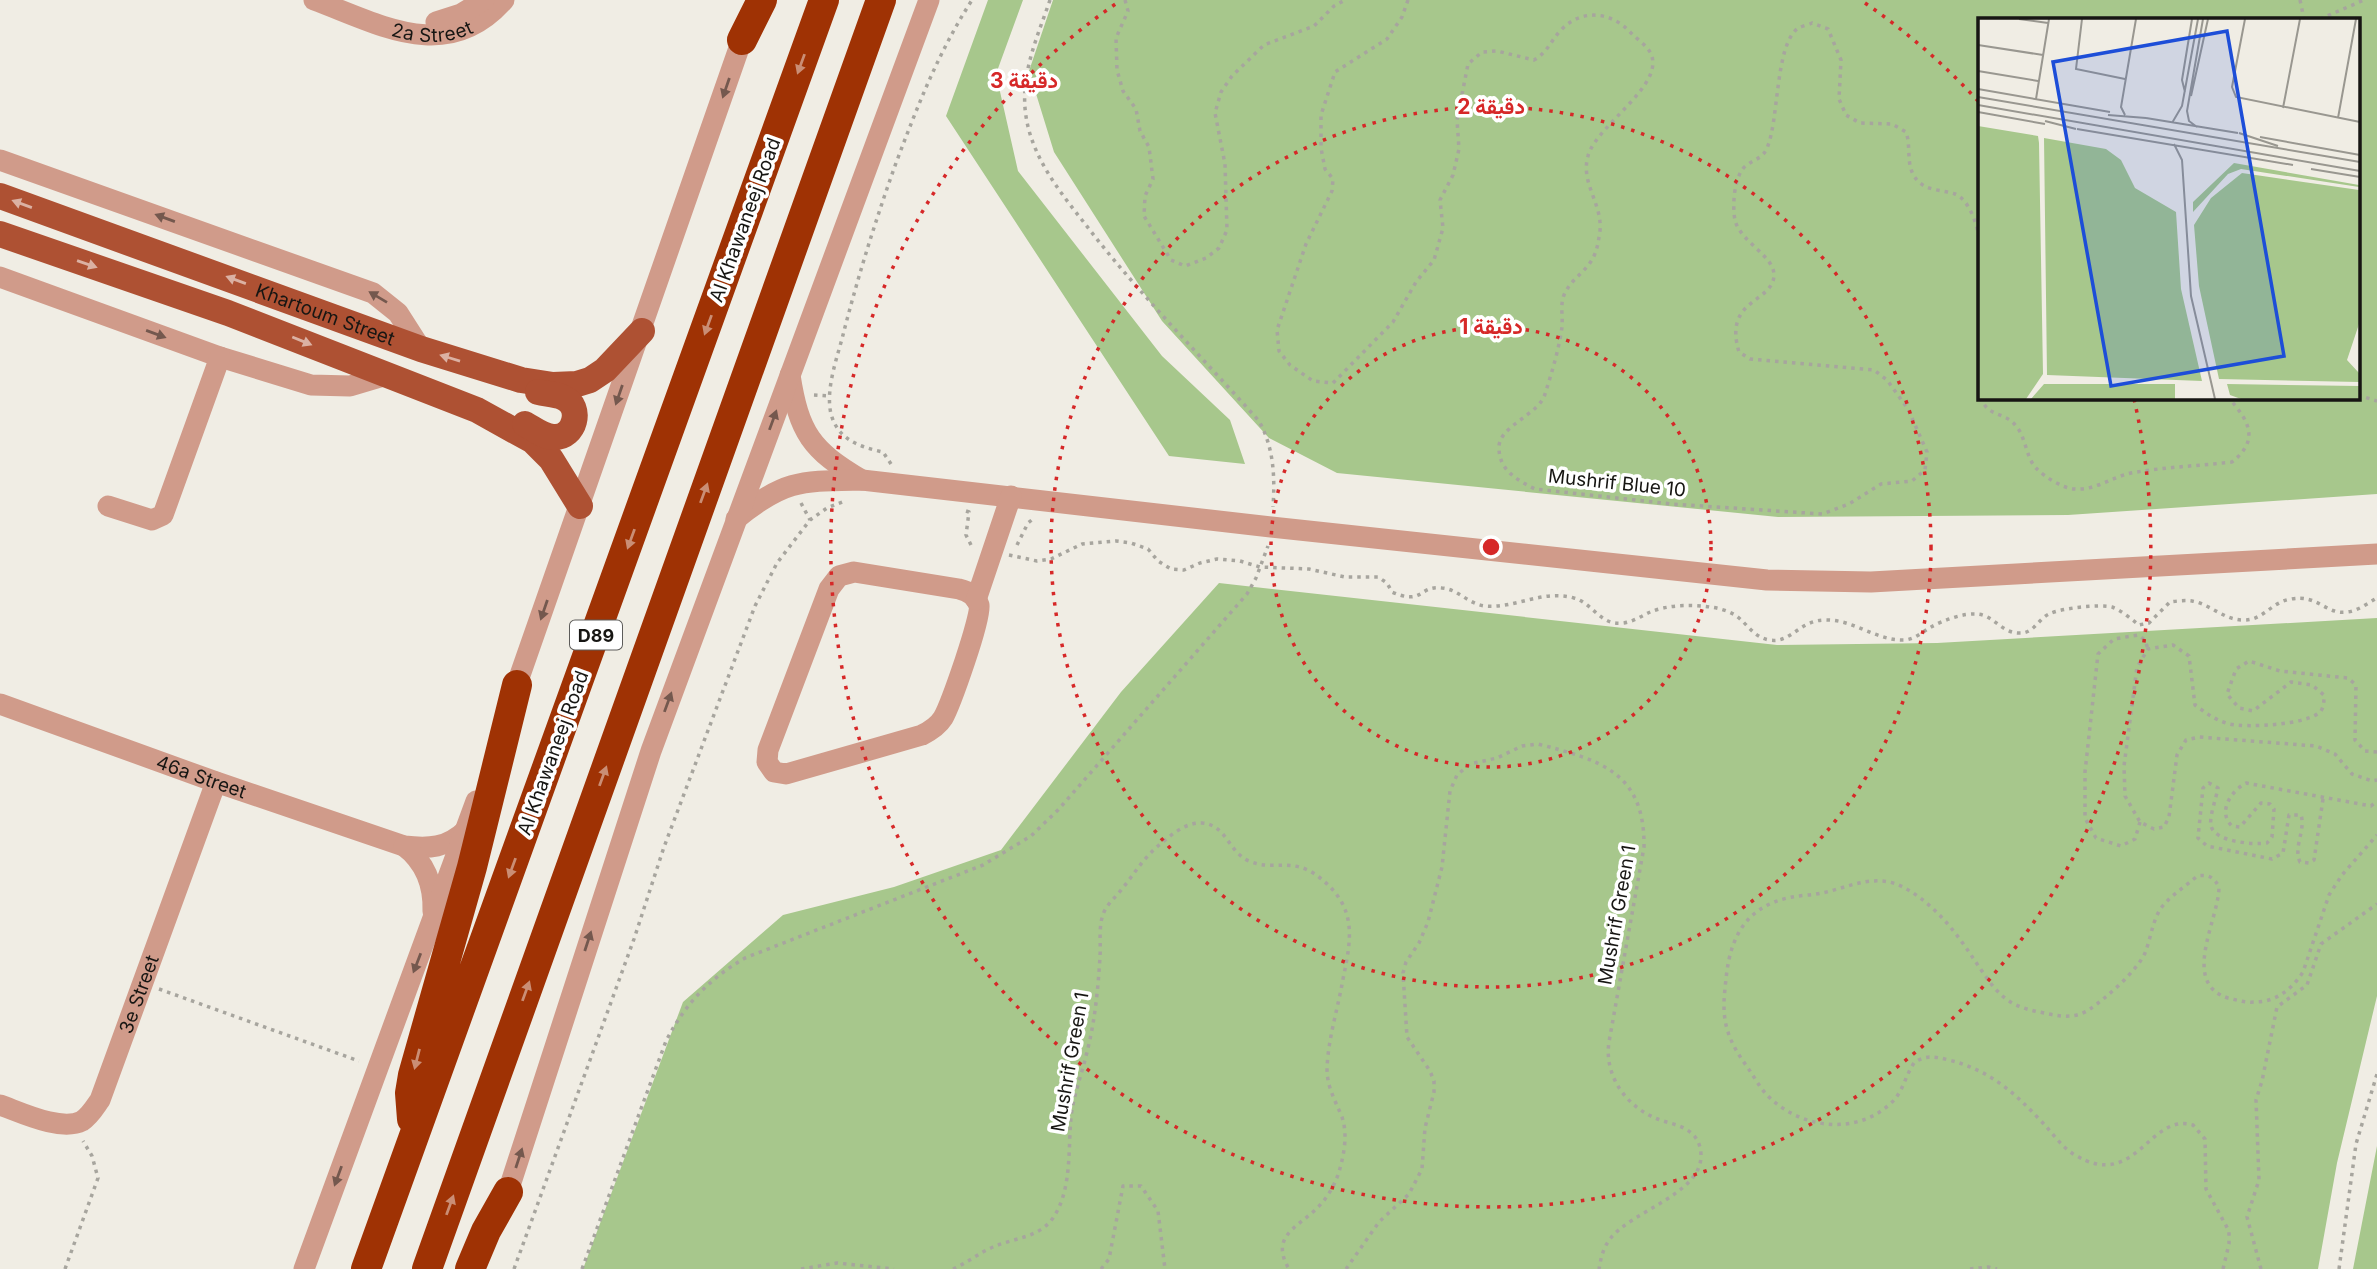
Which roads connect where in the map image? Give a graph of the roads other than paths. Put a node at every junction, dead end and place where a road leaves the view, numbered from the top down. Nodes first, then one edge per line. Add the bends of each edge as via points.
1 (314, 0) edge
2 (504, 0) edge
3 (756, 0) edge
4 (762, 0) edge
5 (824, 0) edge
6 (881, 0) edge
7 (929, 0) edge
8 (480, 9) edge
9 (742, 40) junction
10 (0, 160) edge
11 (0, 195) edge
12 (0, 234) edge
13 (0, 277) edge
14 (642, 331) junction
15 (421, 349) junction
16 (220, 358) junction
17 (496, 371) junction
18 (790, 372) junction
19 (387, 375) junction
20 (477, 410) junction
21 (862, 480) junction
22 (1011, 496) junction
23 (108, 506) dead end
24 (580, 506) junction
25 (736, 519) junction
26 (2377, 554) edge
27 (976, 600) junction
28 (517, 685) junction
29 (0, 704) edge
30 (216, 782) junction
31 (466, 830) junction
32 (404, 846) junction
33 (431, 926) junction
34 (0, 1105) edge
35 (414, 1133) junction
36 (508, 1192) junction
37 (304, 1269) edge
38 (366, 1269) edge
39 (427, 1269) edge
40 (470, 1269) edge
41 (481, 1269) edge

1 - 8 street, 2a Street via 401,33 436,36 453,32
2 - 8 street
3 - 9 street
4 - 9 highway
5 -> 35 highway, Al Khawaneej Road / D89
39 -> 6 highway, D89
7 - 18 street
9 -> 14 street
15 -> 10 street via 398,313 373,293
15 -> 11 main road, Khartoum Street
12 -> 19 main road, Khartoum Street via 228,313
13 -> 16 street
14 - 17 main road, Khartoum Street via 605,370 576,384 521,380
14 -> 24 street
17 -> 15 main road, Khartoum Street
16 - 19 street via 330,387
16 - 23 street via 163,515 152,520
17 - 20 main road via 515,386 563,397 574,408 573,424 562,436 554,437 508,414
18 - 21 street via 796,409 813,442 830,460
25 -> 18 street
19 - 20 main road, Khartoum Street
20 - 24 main road, Khartoum Street via 533,441 551,459
21 - 22 street
21 - 25 street via 792,484 766,495
22 - 26 street via 1732,577 1813,582
22 - 27 street
24 -> 28 street
36 -> 25 street via 634,800
27 - 27 street via 959,589 854,572 839,576 829,589 768,750 774,772 786,774 922,735 937,726 979,617
28 - 31 street
28 -> 35 highway via 413,1075
29 - 30 street, 46a Street
30 - 32 street, 46a Street
30 - 34 street, 3e Street via 100,1100 83,1120 73,1124 41,1120
31 - 32 street, 46a Street via 446,844
31 - 33 street
32 - 33 street via 427,875 433,900
33 -> 37 street
35 - 38 highway, Al Khawaneej Road / D89
36 - 40 highway
36 - 41 street

